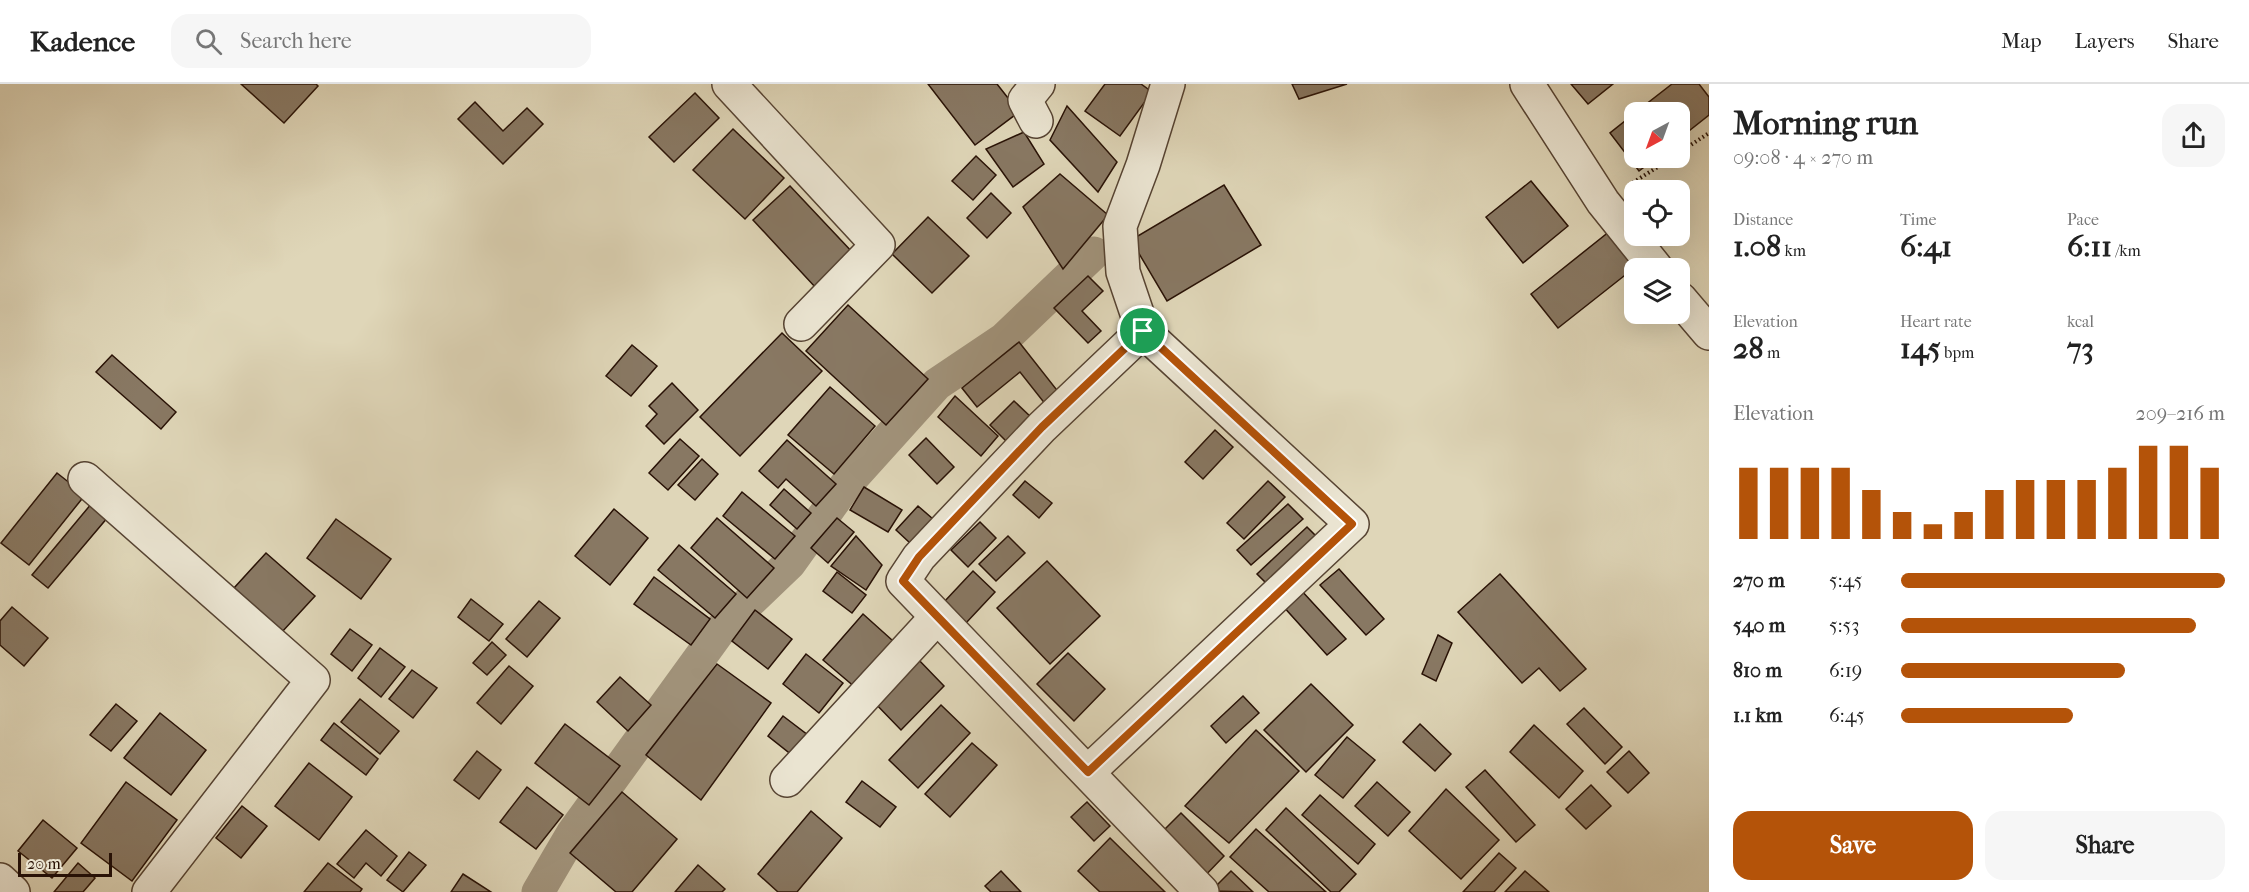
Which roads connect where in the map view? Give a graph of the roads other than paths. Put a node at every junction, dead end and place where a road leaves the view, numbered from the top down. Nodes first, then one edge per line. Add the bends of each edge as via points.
1 (729, 84) edge
2 (1038, 84) edge
3 (1168, 84) edge
4 (1527, 84) edge
5 (1036, 121) dead end
6 (1648, 258) edge
7 (1690, 311) edge
8 (801, 324) dead end
9 (1143, 331) junction
10 (1709, 333) edge
11 (85, 479) dead end
12 (938, 617) junction
13 (1088, 772) junction
14 (788, 780) dead end
15 (0, 880) edge
16 (13, 892) edge
17 (149, 892) edge
18 (1202, 892) edge

1 - 8 street via 878,245
2 - 5 street via 1025,100
3 - 9 street via 1120,226 1122,272
4 - 6 street via 1603,202
7 - 10 street
9 - 12 street via 1042,427 919,557 903,581
9 - 13 street via 1352,524
11 - 17 street via 313,680
12 - 13 street
12 - 14 street
13 - 18 street
15 - 16 street

